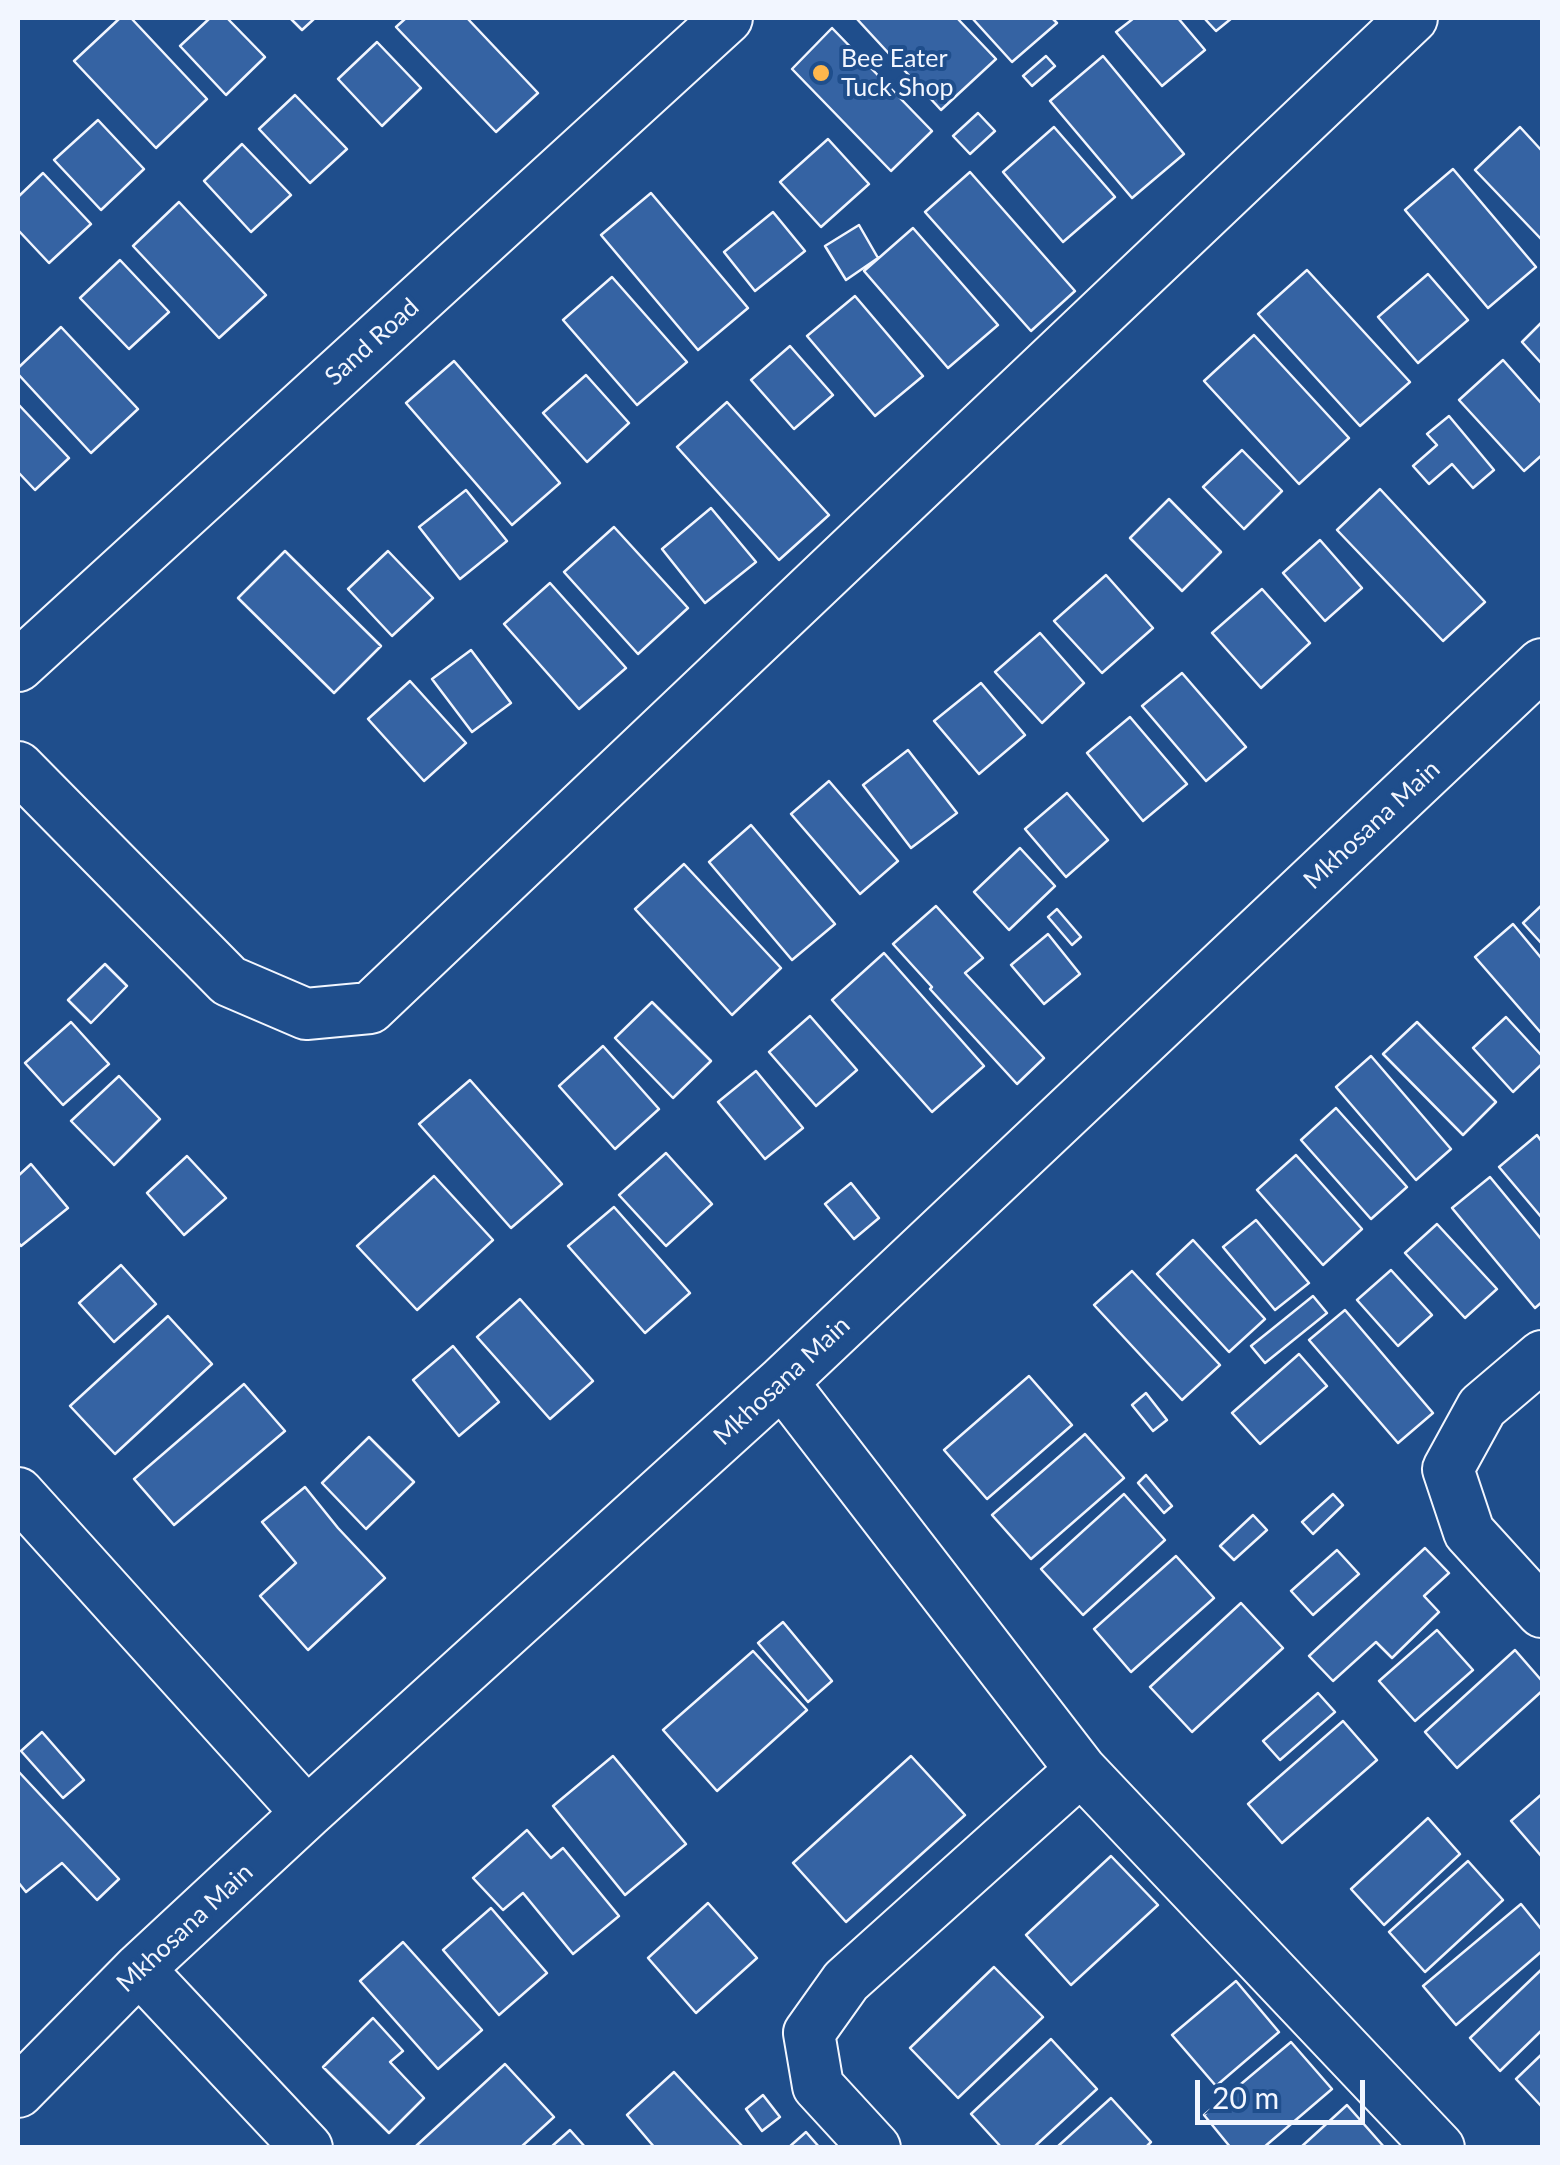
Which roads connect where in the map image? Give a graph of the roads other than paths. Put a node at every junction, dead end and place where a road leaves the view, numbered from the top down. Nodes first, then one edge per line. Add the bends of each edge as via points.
1 (726, 18) edge
2 (1412, 18) edge
3 (1542, 664) edge
4 (18, 666) edge
5 (18, 767) edge
6 (1542, 1356) edge
7 (782, 1382) junction
8 (18, 1493) edge
9 (1542, 1612) edge
10 (1081, 1770) junction
11 (307, 1814) junction
12 (139, 1969) junction
13 (18, 2092) edge
14 (307, 2148) edge
15 (875, 2148) edge
16 (1438, 2148) edge

1 - 4 street, Sand Road
2 - 5 street via 370,1008 306,1014 229,981
3 - 7 street, Mkhosana Main
6 - 9 street via 1482,1407 1448,1469 1469,1532
7 - 10 street
7 - 11 street, Mkhosana Main
8 - 11 street
10 - 15 street via 846,1982 809,2033 818,2086
10 - 16 street
11 - 12 street, Mkhosana Main
12 - 13 street, Mkhosana Main
12 - 14 street

